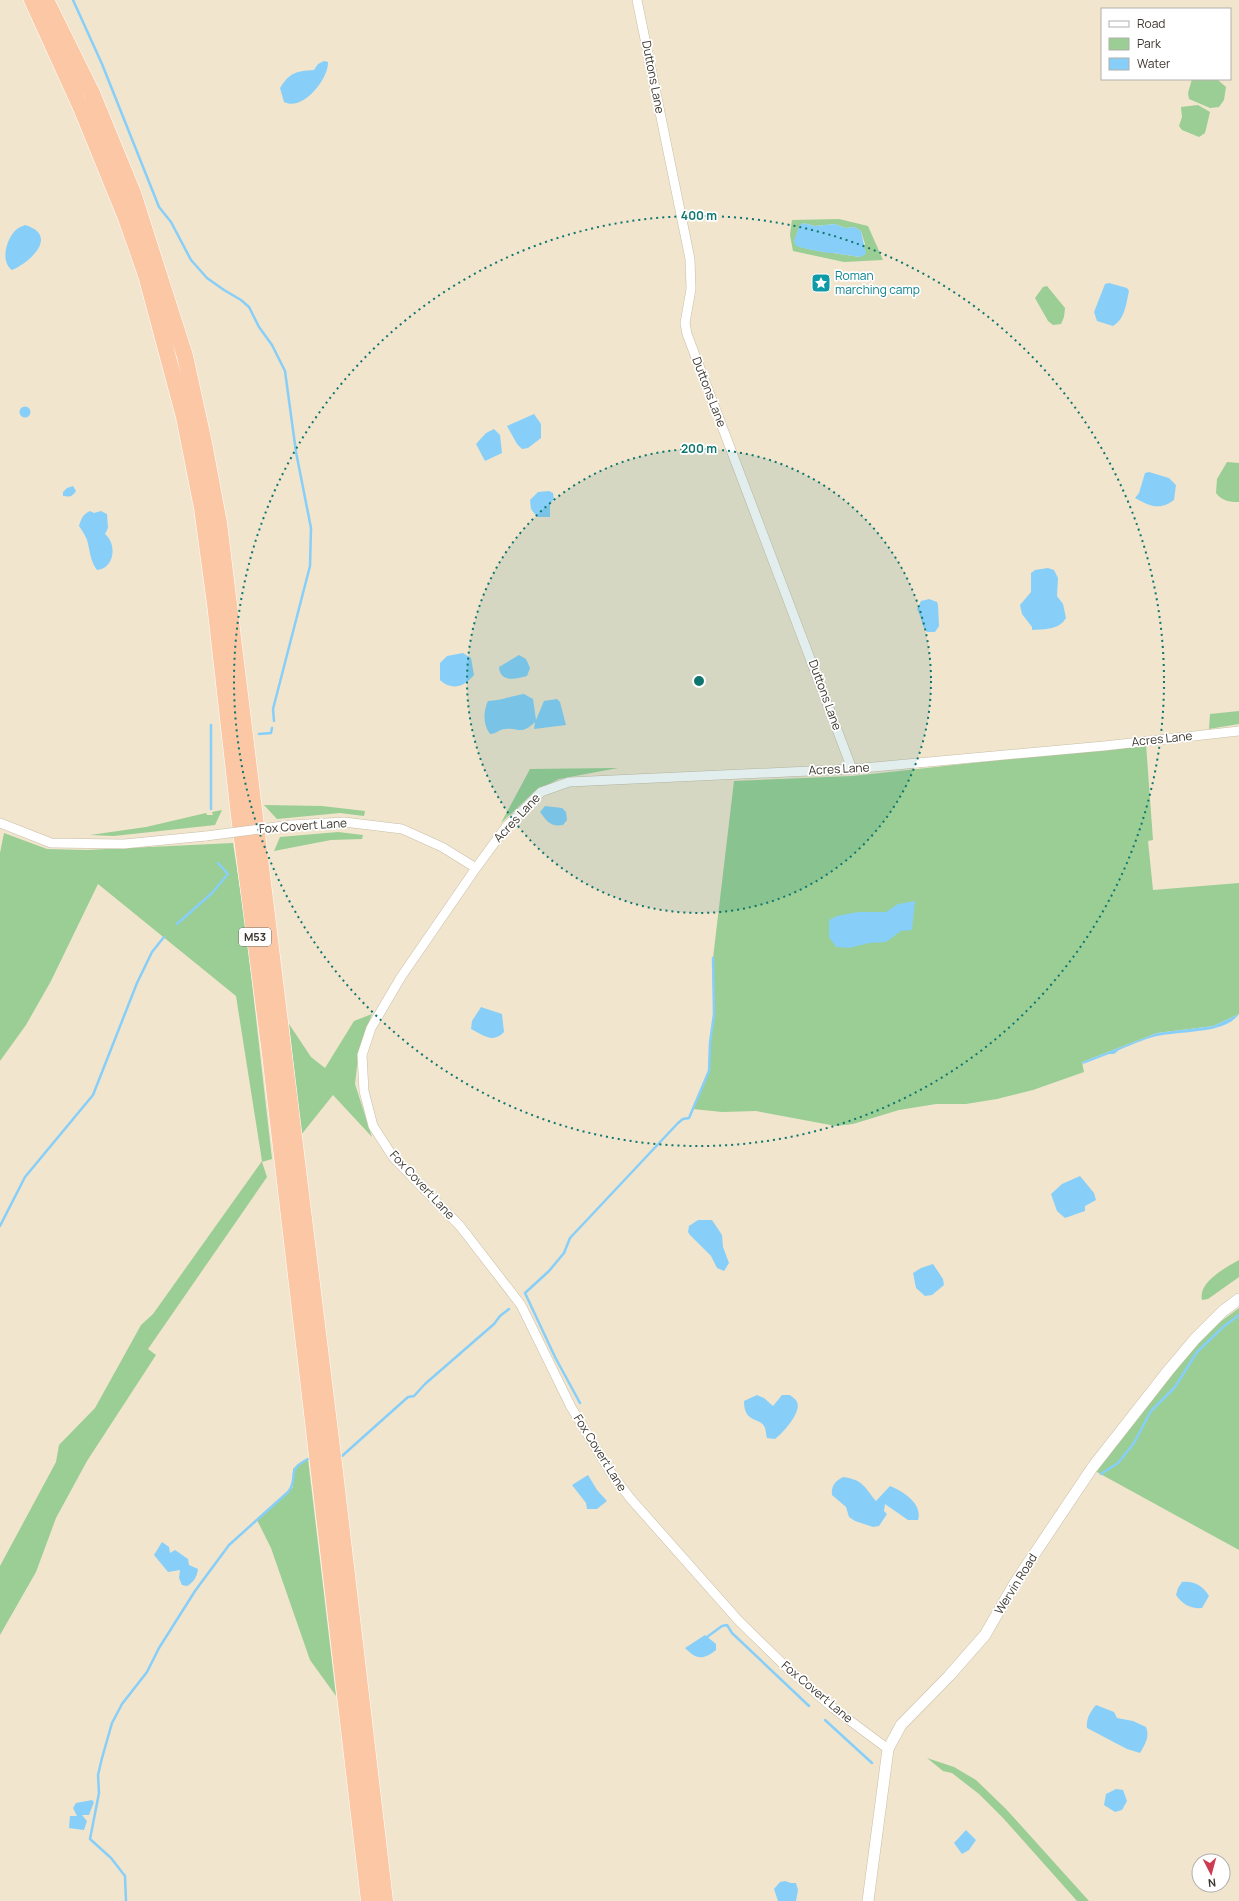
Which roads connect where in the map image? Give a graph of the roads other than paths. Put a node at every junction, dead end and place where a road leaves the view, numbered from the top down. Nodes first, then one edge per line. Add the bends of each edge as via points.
1 (32, 0) edge
2 (46, 0) edge
3 (637, 0) edge
4 (1239, 731) edge
5 (852, 769) junction
6 (0, 823) edge
7 (476, 868) junction
8 (1239, 1300) edge
9 (888, 1749) junction
10 (369, 1901) edge
11 (385, 1901) edge
12 (868, 1901) edge

1 - 10 highway, M53 via 82,110 146,275 185,423 202,508 270,1054
2 - 11 highway, M53 via 92,93 133,193 185,356 219,523 336,1472
3 - 5 street, Duttons Lane via 690,259 691,289 685,323 687,334
4 - 5 street, Acres Lane
5 - 7 street, Acres Lane via 569,782 541,792 506,827
6 - 7 street, Fox Covert Lane, bridge via 51,843 124,844 291,825 344,822 402,829 442,847
7 - 9 street, Fox Covert Lane via 401,977 371,1028 362,1055 364,1091 373,1126 393,1157 460,1226 521,1305 571,1407 611,1473 630,1498 738,1620 785,1666 833,1708
8 - 9 street, Wervin Road via 1223,1311 1195,1339 1092,1468 1015,1583 984,1635 949,1676 901,1725
9 - 12 street, Wervin Road

